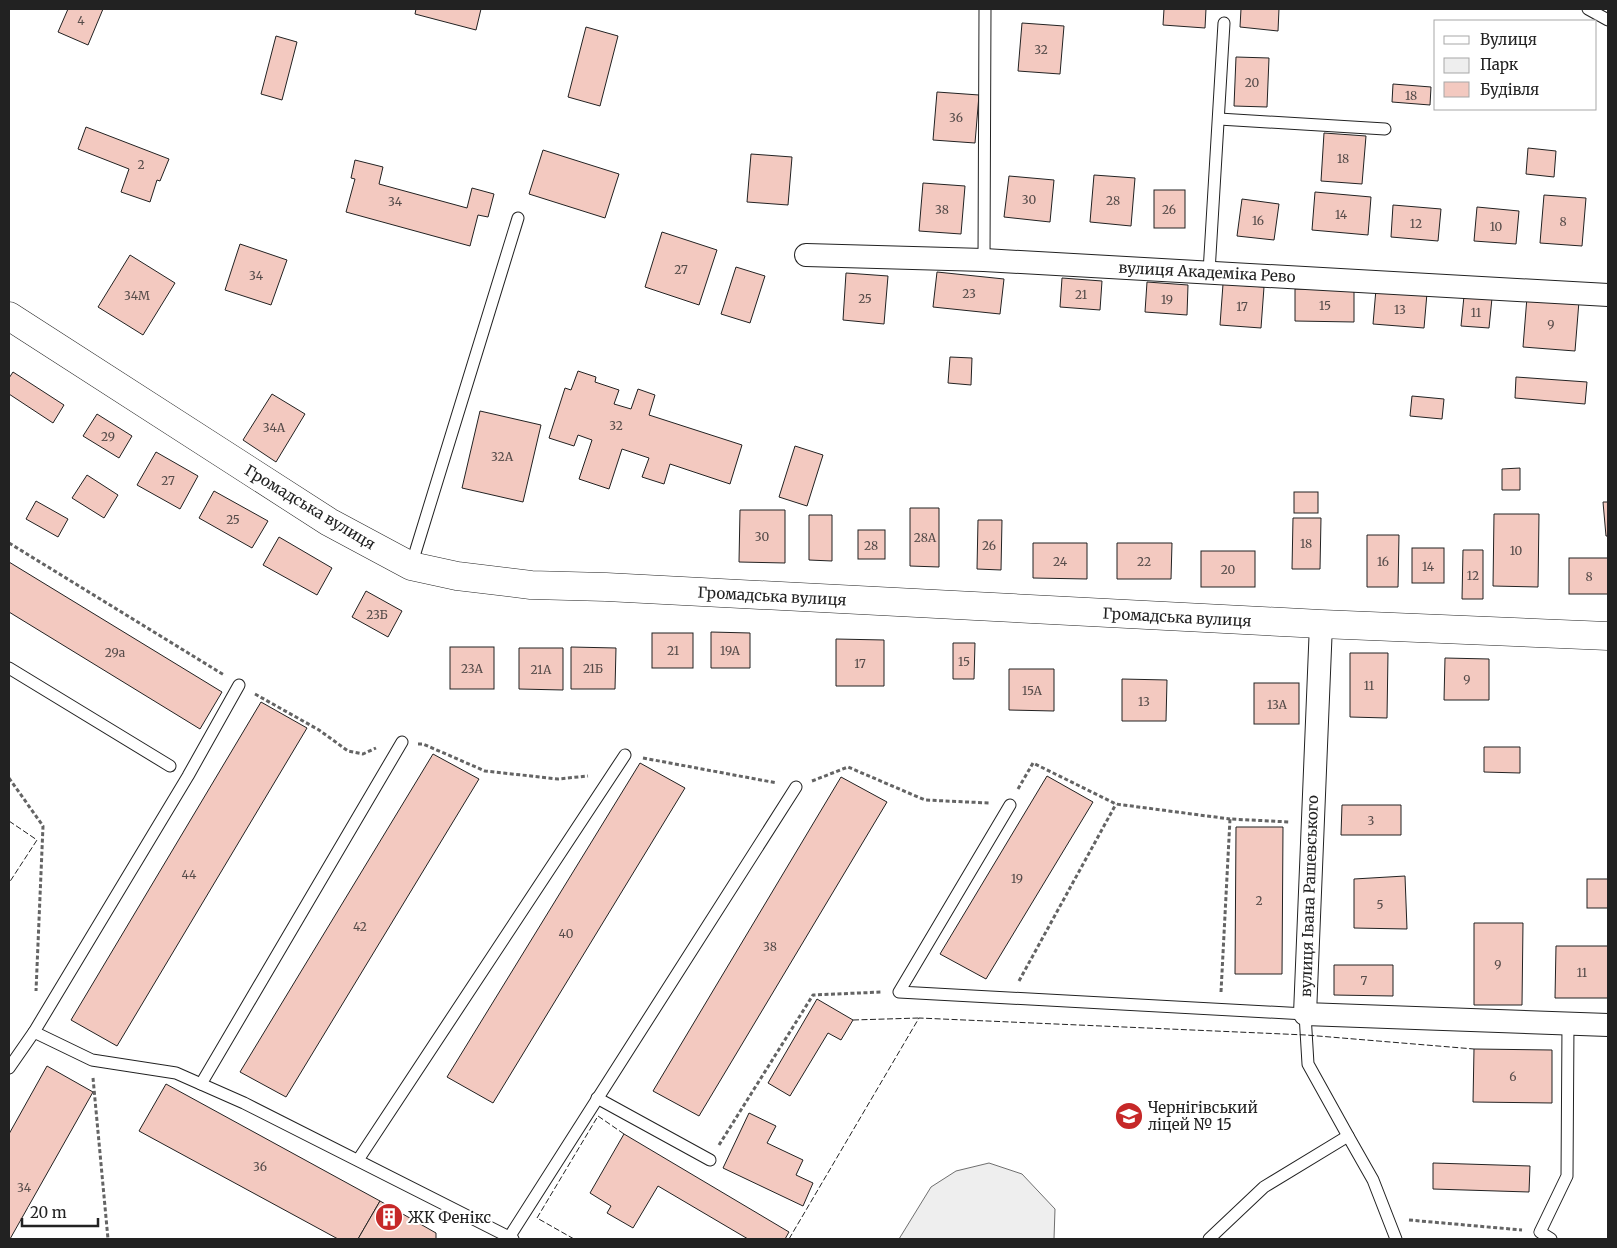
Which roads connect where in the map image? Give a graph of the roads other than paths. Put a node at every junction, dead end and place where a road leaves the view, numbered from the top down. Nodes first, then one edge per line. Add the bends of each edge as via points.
1 (985, 9) edge
2 (1588, 9) edge
3 (1608, 20) edge
4 (1224, 23) dead end
5 (1218, 119) junction
6 (1385, 129) dead end
7 (518, 218) dead end
8 (806, 255) dead end
9 (984, 260) junction
10 (1210, 272) junction
11 (1608, 295) edge
12 (9, 316) edge
13 (411, 566) junction
14 (1321, 624) junction
15 (1608, 636) edge
16 (9, 668) edge
17 (239, 685) road end
18 (402, 742) road end
19 (625, 755) road end
20 (170, 766) dead end
21 (796, 787) road end
22 (1010, 804) road end
23 (1304, 1014) junction
24 (1568, 1024) junction
25 (1608, 1025) edge
26 (34, 1032) junction
27 (9, 1068) edge
28 (201, 1084) junction
29 (597, 1098) junction
30 (1348, 1136) junction
31 (358, 1160) junction
32 (710, 1160) road end
33 (510, 1238) edge
34 (1209, 1239) edge
35 (1396, 1239) edge
36 (1551, 1239) edge

1 - 9 lane
2 - 3 lane
4 - 5 lane
5 - 6 lane
5 - 10 lane
7 - 13 lane
8 - 9 street, вулиця Академіка Рево
9 - 10 street, вулиця Академіка Рево
10 - 11 street, вулиця Академіка Рево
12 - 13 street, Громадська вулиця via 329,522
13 - 14 street, Громадська вулиця via 457,576 531,585
14 - 15 street, Громадська вулиця
14 - 23 street, вулиця Івана Рашевського
16 - 20 lane
17 - 26 lane
18 - 28 lane
19 - 31 lane
21 - 29 lane
22 - 23 lane via 899,992
23 - 24 street, вулиця Івана Рашевського
23 - 30 lane via 1308,1064
24 - 25 street, вулиця Івана Рашевського
24 - 36 lane via 1567,1176 1540,1232
26 - 27 lane
26 - 28 lane via 92,1060 176,1073
28 - 31 lane
29 - 32 lane
29 - 33 lane
30 - 34 lane via 1264,1187
30 - 35 lane via 1373,1180
31 - 33 lane

